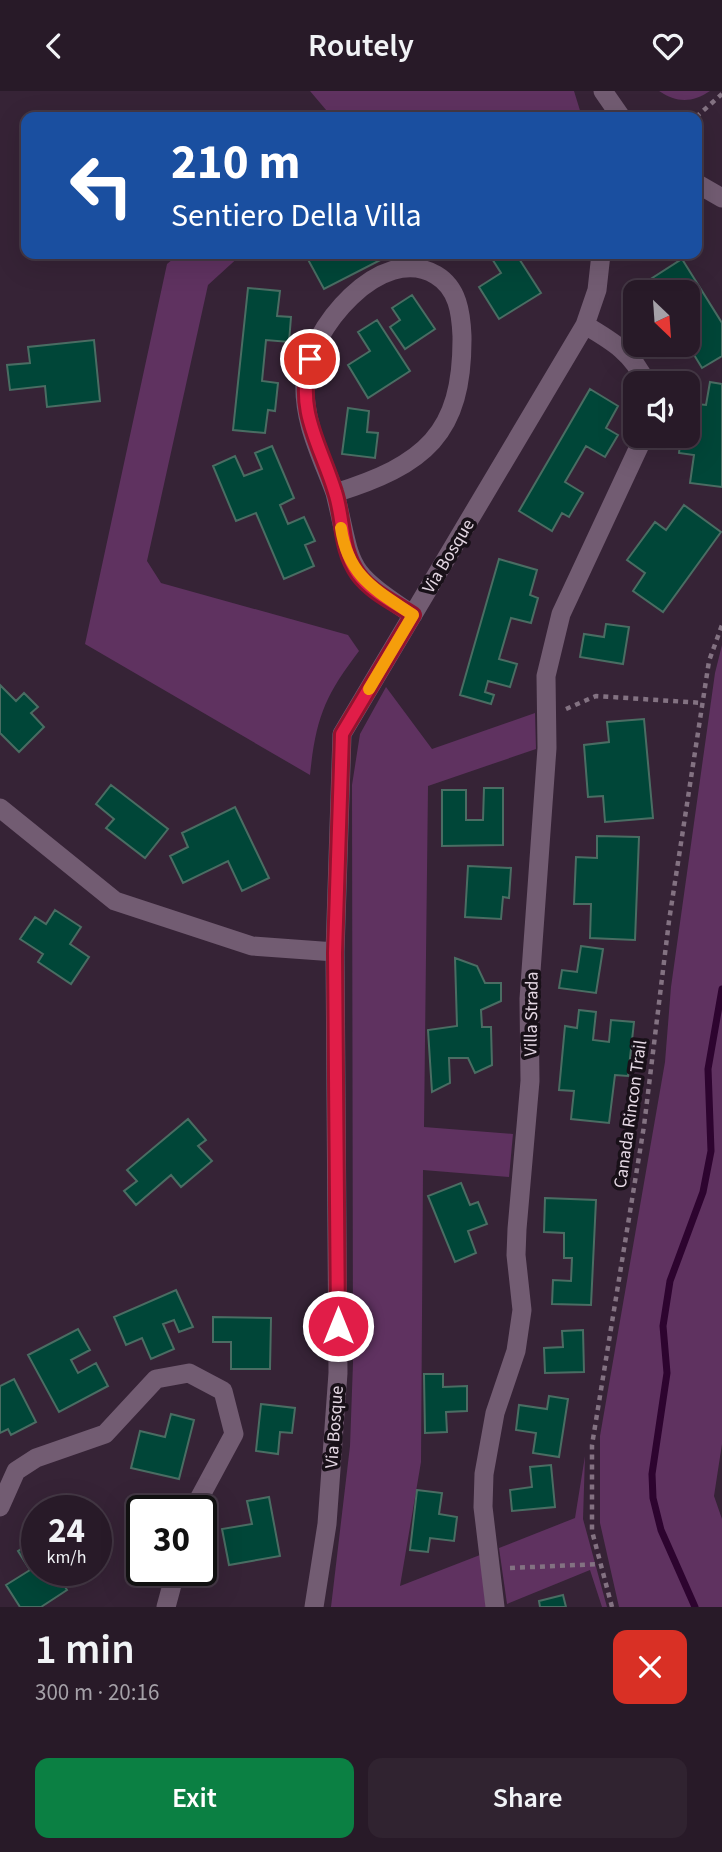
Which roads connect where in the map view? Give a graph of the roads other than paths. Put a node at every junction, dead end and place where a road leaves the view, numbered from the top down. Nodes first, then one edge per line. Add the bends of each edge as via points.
1 (603, 91) edge
2 (618, 112) edge
3 (702, 186) edge
4 (722, 198) edge
5 (600, 259) edge
6 (585, 325) junction
7 (639, 371) edge
8 (638, 448) edge
9 (335, 493) junction
10 (413, 615) junction
11 (0, 808) edge
12 (335, 953) junction
13 (201, 1495) edge
14 (0, 1507) edge
15 (172, 1586) edge
16 (166, 1607) edge
17 (314, 1607) edge
18 (495, 1607) edge

1 - 2 street
3 - 4 street
5 - 6 street, Via Bosque via 597,290
6 - 7 street via 619,346
6 - 10 street, Via Bosque
8 - 18 street, Villa Strada via 561,614 546,676 547,748 529,999 530,1081 516,1255 522,1310 516,1351 495,1413 482,1507
9 - 9 street via 391,473 418,456 438,435 452,409 460,380 461,319 450,288 428,271 407,269 362,288 336,310 316,343 305,377 307,420
9 - 10 street via 346,549 359,575
10 - 12 street, Via Bosque via 342,734
11 - 12 street via 115,901 252,946
12 - 17 street, Via Bosque via 338,1373 327,1524
13 - 14 street via 234,1434 223,1391 189,1373 156,1379 105,1434 36,1458 16,1471
15 - 16 street

